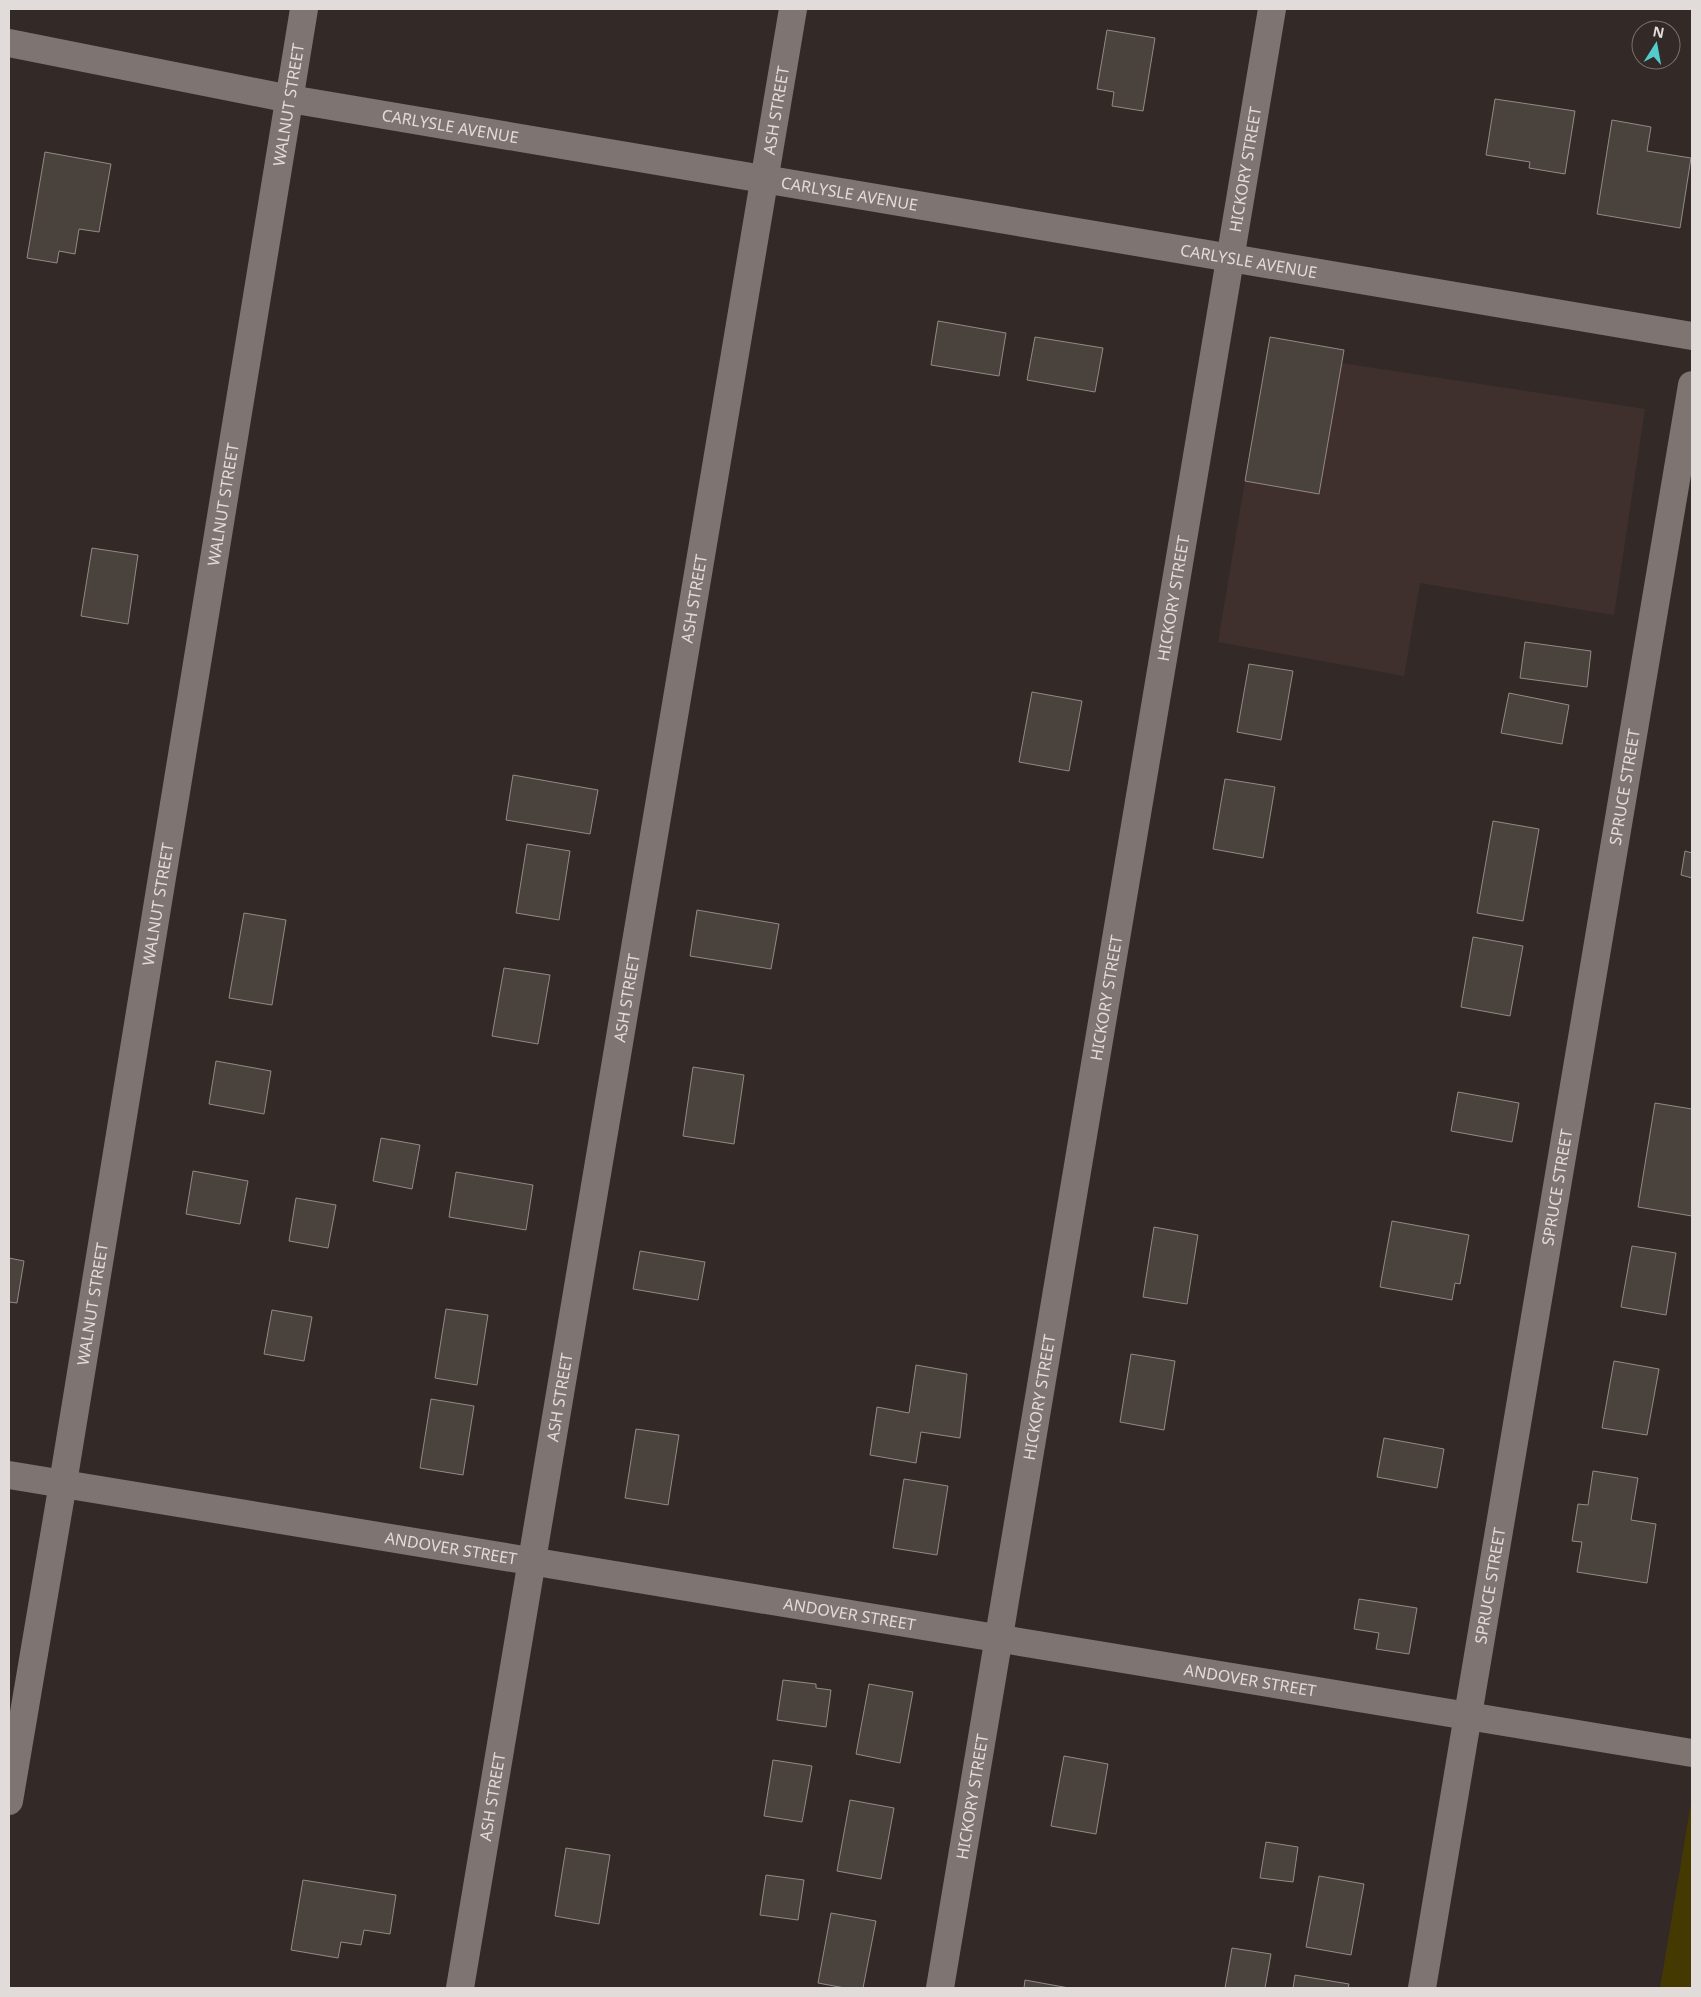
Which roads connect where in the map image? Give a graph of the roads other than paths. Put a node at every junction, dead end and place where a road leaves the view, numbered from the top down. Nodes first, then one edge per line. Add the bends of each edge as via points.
1 (304, 9) edge
2 (793, 9) edge
3 (1272, 9) edge
4 (9, 43) edge
5 (290, 99) junction
6 (766, 180) junction
7 (1229, 258) junction
8 (1692, 336) edge
9 (1692, 385) edge
10 (9, 1475) edge
11 (63, 1484) junction
12 (533, 1560) junction
13 (998, 1639) junction
14 (1468, 1716) junction
15 (1692, 1753) edge
16 (9, 1801) edge
17 (460, 1988) edge
18 (940, 1988) edge
19 (1422, 1988) edge

1 - 5 street, WALNUT STREET
2 - 6 street, ASH STREET
3 - 7 street, HICKORY STREET
4 - 5 street, CARLYSLE AVENUE
5 - 6 street, CARLYSLE AVENUE
5 - 11 street, WALNUT STREET
6 - 7 street, CARLYSLE AVENUE
6 - 12 street, ASH STREET
7 - 8 street, CARLYSLE AVENUE
7 - 13 street, HICKORY STREET
9 - 14 street, SPRUCE STREET
10 - 11 street, ANDOVER STREET
11 - 12 street, ANDOVER STREET
11 - 16 street, WALNUT STREET
12 - 13 street, ANDOVER STREET
12 - 17 street, ASH STREET
13 - 14 street, ANDOVER STREET
13 - 18 street, HICKORY STREET
14 - 15 street, ANDOVER STREET
14 - 19 street, SPRUCE STREET

